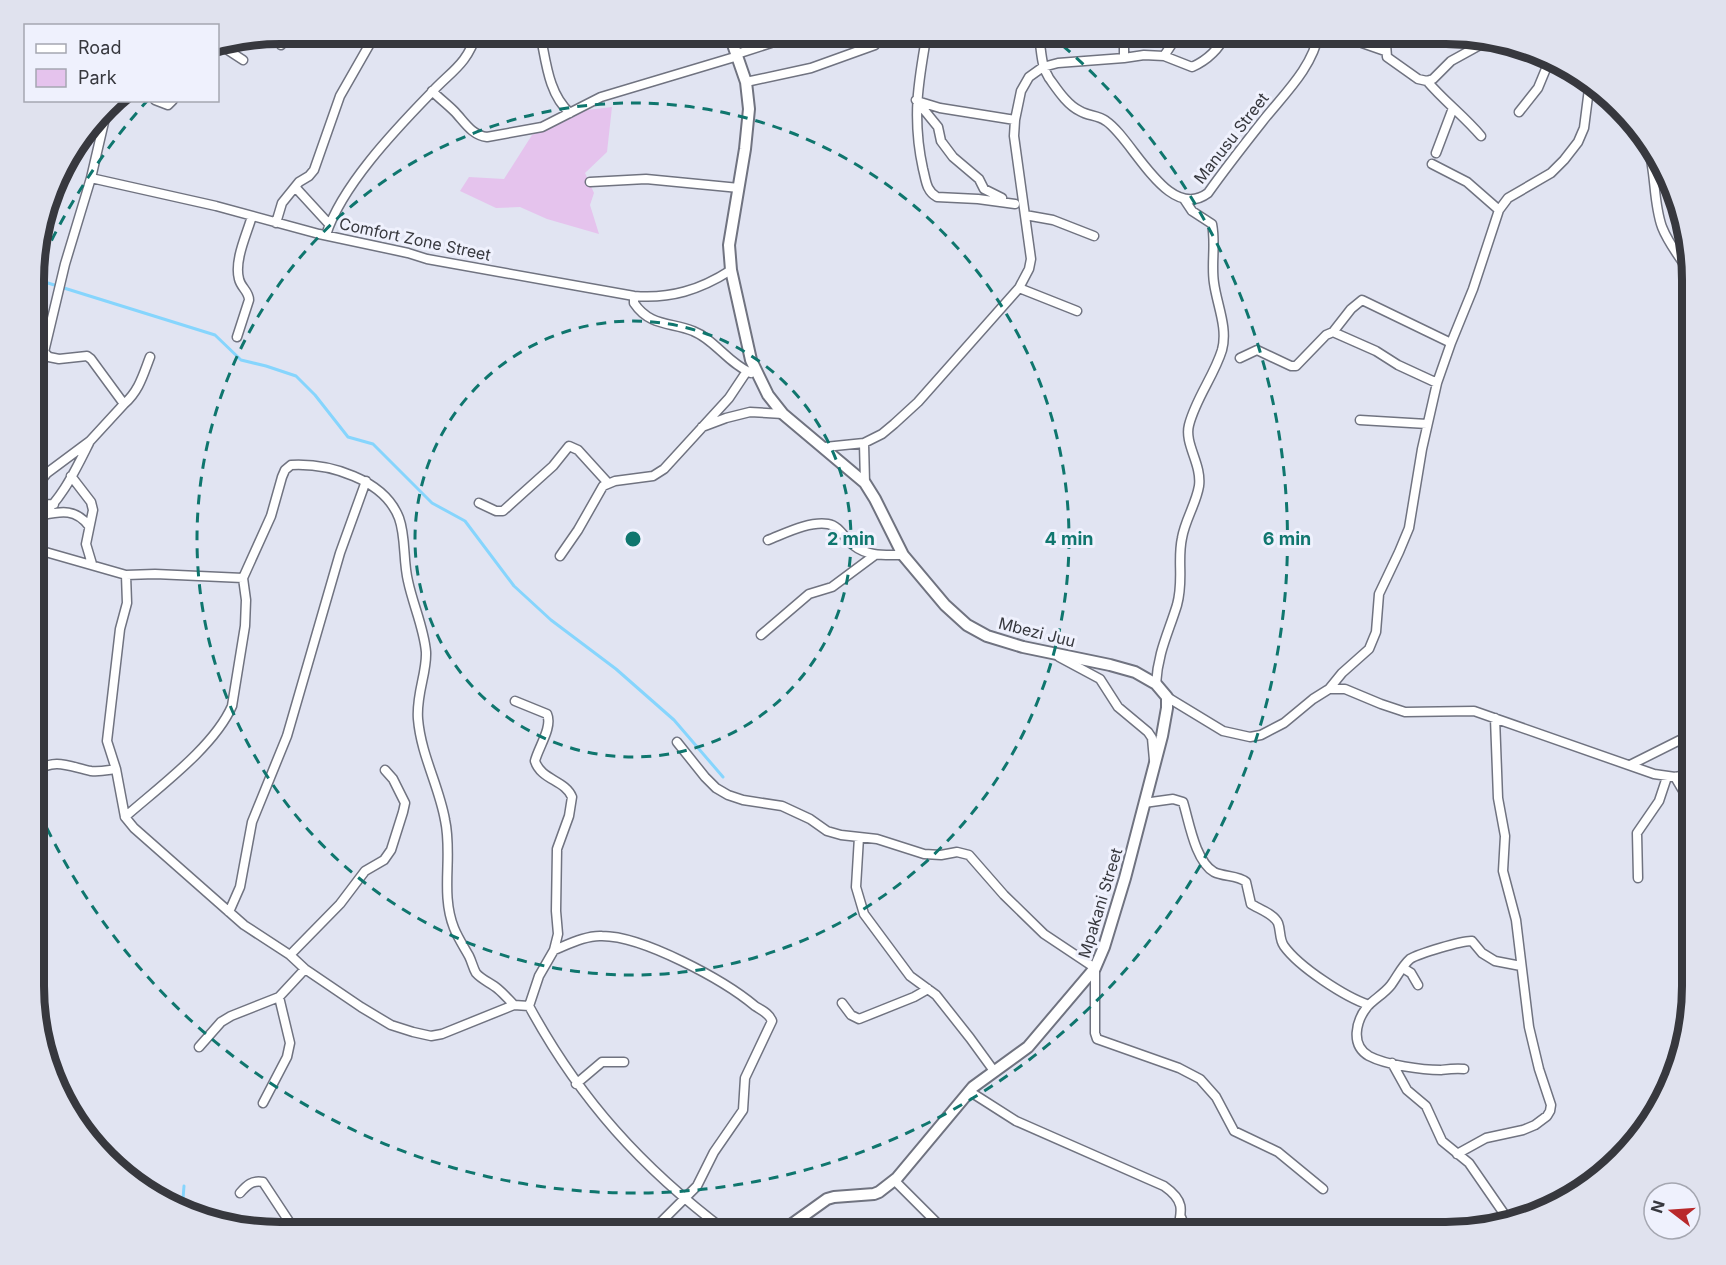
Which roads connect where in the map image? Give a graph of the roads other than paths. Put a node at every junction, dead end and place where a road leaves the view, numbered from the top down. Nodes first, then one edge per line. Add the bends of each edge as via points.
1 (370, 44) edge
2 (473, 44) edge
3 (543, 44) edge
4 (733, 44) edge
5 (768, 44) edge
6 (925, 44) edge
7 (1040, 44) edge
8 (1124, 44) edge
9 (1172, 44) edge
10 (1220, 44) edge
11 (1317, 44) edge
12 (1365, 44) edge
13 (1388, 44) edge
14 (875, 45) dead end
15 (1478, 46) edge
16 (227, 50) edge
17 (1385, 51) junction
18 (737, 55) junction
19 (1164, 57) junction
20 (1124, 58) junction
21 (243, 60) dead end
22 (1547, 66) edge
23 (1043, 68) junction
24 (1427, 81) junction
25 (746, 82) junction
26 (1589, 91) edge
27 (432, 92) junction
28 (916, 100) junction
29 (1453, 108) junction
30 (1519, 112) dead end
31 (570, 113) junction
32 (1015, 120) junction
33 (104, 122) edge
34 (1481, 136) dead end
35 (1436, 153) dead end
36 (1432, 164) dead end
37 (1658, 174) edge
38 (92, 178) junction
39 (590, 182) dead end
40 (296, 188) junction
41 (739, 188) junction
42 (1024, 196) junction
43 (1184, 199) junction
44 (1016, 204) junction
45 (1498, 210) junction
46 (1025, 215) junction
47 (252, 216) junction
48 (276, 223) junction
49 (329, 224) junction
50 (326, 235) junction
51 (1094, 236) dead end
52 (1682, 261) edge
53 (731, 270) junction
54 (1019, 288) junction
55 (634, 296) junction
56 (1077, 311) dead end
57 (1333, 332) junction
58 (237, 337) dead end
59 (1450, 343) junction
60 (150, 357) dead end
61 (1240, 358) dead end
62 (747, 371) junction
63 (758, 375) junction
64 (1437, 383) junction
65 (124, 404) junction
66 (783, 414) junction
67 (1360, 420) dead end
68 (1428, 424) junction
69 (699, 429) junction
70 (90, 441) junction
71 (864, 443) junction
72 (825, 447) junction
73 (68, 456) junction
74 (77, 466) junction
75 (71, 476) junction
76 (44, 477) edge
77 (366, 481) junction
78 (608, 483) junction
79 (865, 483) junction
80 (479, 503) dead end
81 (54, 504) junction
82 (44, 505) edge
83 (44, 513) edge
84 (44, 516) edge
85 (89, 526) junction
86 (768, 540) dead end
87 (44, 551) edge
88 (875, 555) junction
89 (903, 555) junction
90 (560, 556) dead end
91 (92, 564) junction
92 (126, 575) junction
93 (243, 578) junction
94 (761, 635) dead end
95 (1052, 653) junction
96 (1156, 684) junction
97 (1329, 689) junction
98 (1167, 697) junction
99 (514, 701) dead end
100 (1495, 718) junction
101 (1682, 739) edge
102 (677, 742) dead end
103 (1155, 764) junction
104 (44, 765) edge
105 (1630, 765) junction
106 (116, 769) junction
107 (385, 770) dead end
108 (1682, 775) edge
109 (1671, 777) junction
110 (1682, 789) edge
111 (1144, 803) junction
112 (125, 817) junction
113 (859, 837) junction
114 (1638, 878) dead end
115 (229, 912) junction
116 (554, 950) junction
117 (290, 955) junction
118 (1521, 966) junction
119 (1095, 968) junction
120 (1402, 968) junction
121 (305, 969) junction
122 (1418, 985) dead end
123 (928, 989) junction
124 (279, 997) junction
125 (842, 1003) dead end
126 (514, 1005) junction
127 (1369, 1005) junction
128 (528, 1006) junction
129 (199, 1047) dead end
130 (624, 1062) dead end
131 (1392, 1063) junction
132 (1464, 1069) dead end
133 (993, 1071) junction
134 (576, 1084) junction
135 (969, 1091) junction
136 (263, 1103) dead end
137 (1458, 1154) junction
138 (894, 1180) junction
139 (1323, 1189) dead end
140 (240, 1193) dead end
141 (685, 1200) junction
142 (1504, 1214) edge
143 (1181, 1216) junction
144 (289, 1222) edge
145 (662, 1222) edge
146 (714, 1222) edge
147 (795, 1222) edge
148 (936, 1222) edge
149 (1180, 1222) edge
150 (1183, 1222) edge

1 - 40 street via 340,96 314,170
2 - 27 street via 466,60
3 - 31 street via 553,87
4 - 18 street, Mbezi Juu
5 - 18 street
6 - 28 street
7 - 23 street
8 - 20 street
9 - 19 street
10 - 19 street via 1207,59 1192,67
11 - 43 street, Manusu Street via 1308,63 1208,193 1200,199
12 - 17 street
13 - 17 street
14 - 25 street via 811,68
15 - 24 street
16 - 21 street
17 - 24 street via 1390,60
18 - 25 street, Mbezi Juu
18 - 31 street via 626,88
19 - 20 street
20 - 23 street via 1058,63
22 - 30 street via 1538,88
23 - 32 street via 1024,84
23 - 43 street, Manusu Street via 1076,109 1106,120 1162,186
24 - 29 street
25 - 41 street, Mbezi Juu via 749,110
26 - 45 street via 1578,142 1551,173 1509,198
27 - 31 street via 469,128 484,137 542,127
27 - 49 street via 360,173
28 - 32 street via 940,108
28 - 44 street via 938,127 941,141 953,157 979,179 984,189
28 - 44 street via 919,150 931,194
29 - 34 street
29 - 35 street
32 - 42 street via 1015,149
33 - 38 street
36 - 45 street via 1467,182
37 - 52 street via 1661,225
38 - 47 street, Comfort Zone Street
38 - 65 street via 65,264 44,352 59,359 87,356
39 - 41 street via 646,179
40 - 48 street via 282,203
40 - 49 street
41 - 53 street, Mbezi Juu via 729,245
42 - 44 street
42 - 46 street
43 - 96 street via 1192,211 1212,224 1214,282 1224,341 1189,424 1187,436 1199,484 1182,538 1180,592 1159,656
45 - 59 street via 1473,289
46 - 51 street via 1061,222
46 - 54 street via 1031,259
47 - 48 street, Comfort Zone Street
47 - 58 street via 238,274 249,300
48 - 50 street, Comfort Zone Street
49 - 50 street
50 - 55 street, Comfort Zone Street via 427,259
53 - 55 street, Comfort Zone Street via 685,294
53 - 63 street, Mbezi Juu via 751,360
54 - 56 street
54 - 71 street via 918,402 882,434
55 - 62 street via 634,303 646,315 669,326 693,330
57 - 59 street via 1362,300
57 - 61 street via 1296,366 1257,350
57 - 64 street
59 - 64 street
60 - 65 street via 140,386
62 - 63 street
62 - 69 street via 729,398
63 - 66 street, Mbezi Juu
64 - 68 street
65 - 70 street
66 - 69 street via 750,412
66 - 72 street, Mbezi Juu
67 - 68 street
68 - 97 street via 1409,528 1379,594 1374,642
69 - 78 street via 675,459 653,476
70 - 73 street
70 - 74 street
71 - 72 street
71 - 79 street
72 - 79 street, Mbezi Juu
73 - 74 street
73 - 76 street
74 - 75 street
75 - 81 street
75 - 85 street via 91,502
77 - 93 street via 322,468 288,466
77 - 115 street via 340,553 287,736 252,822 240,887
77 - 126 street via 399,517 405,572 424,638 426,654 419,687 418,721 445,819 450,918 476,972
78 - 80 street via 578,450 569,446 503,512
78 - 90 street via 599,490
79 - 89 street, Mbezi Juu
81 - 82 street
81 - 83 street
84 - 85 street via 61,511 74,513
85 - 91 street via 86,544
86 - 88 street via 829,524 852,545
87 - 91 street
88 - 89 street
88 - 94 street via 832,587 809,594
89 - 95 street, Mbezi Juu via 967,625 1004,642
91 - 92 street
92 - 93 street
92 - 106 street via 127,603 107,726 107,741
93 - 112 street via 245,626 232,706 221,726 193,756
95 - 96 street, Mbezi Juu via 1122,668
95 - 103 street via 1104,684 1126,716 1150,735
96 - 98 street
97 - 98 street via 1284,723 1250,737 1223,731
97 - 100 street via 1344,688 1405,712 1468,710
98 - 103 street, Mpakani Street
99 - 116 street via 547,714 548,726 534,761 537,770 565,787 572,797 557,849 558,934
100 - 105 street
100 - 118 street via 1498,798 1505,836 1503,871 1516,920
101 - 105 street
102 - 113 street via 705,777 728,795 782,806 833,833
103 - 111 street, Mpakani Street
104 - 106 street via 70,765 92,771
105 - 109 street
106 - 112 street
107 - 117 street via 405,802 391,850 384,860 365,871 340,904
108 - 109 street
109 - 110 street
109 - 114 street via 1637,833
111 - 119 street, Mpakani Street via 1116,911
111 - 127 street via 1183,802 1203,860 1211,869 1242,879 1251,904 1274,918 1281,942 1291,953 1350,998
112 - 115 street
113 - 119 street via 924,854 969,855 1044,934
113 - 123 street via 856,887 864,914 909,976
115 - 117 street
116 - 128 street
116 - 141 street via 602,936 628,940 707,975 770,1016 771,1025 745,1078 743,1110
117 - 121 street
118 - 120 street via 1495,961 1468,941 1419,955
118 - 137 street via 1529,1027 1550,1112 1529,1127 1486,1138
119 - 133 street, Mpakani Street via 1028,1047
119 - 139 street via 1097,1038 1200,1079 1216,1097 1234,1131 1278,1152
120 - 122 street via 1411,972
120 - 127 street
121 - 124 street
121 - 126 street via 391,1025 431,1036
123 - 125 street via 864,1018 855,1018
123 - 133 street
124 - 129 street via 226,1019
124 - 136 street via 290,1043 287,1057
126 - 128 street
127 - 131 street via 1358,1026 1359,1046 1369,1056
128 - 134 street
130 - 134 street via 602,1062
131 - 132 street
131 - 137 street via 1407,1090 1426,1106 1442,1141
133 - 135 street, Mpakani Street
134 - 141 street via 622,1139
135 - 138 street, Mpakani Street
135 - 143 street via 1016,1121 1164,1186 1181,1205
137 - 142 street via 1477,1173
138 - 147 street, Mpakani Street via 874,1194 827,1199
138 - 148 street
140 - 144 street via 256,1180 263,1182
141 - 145 street
141 - 146 street
143 - 149 street
143 - 150 street

